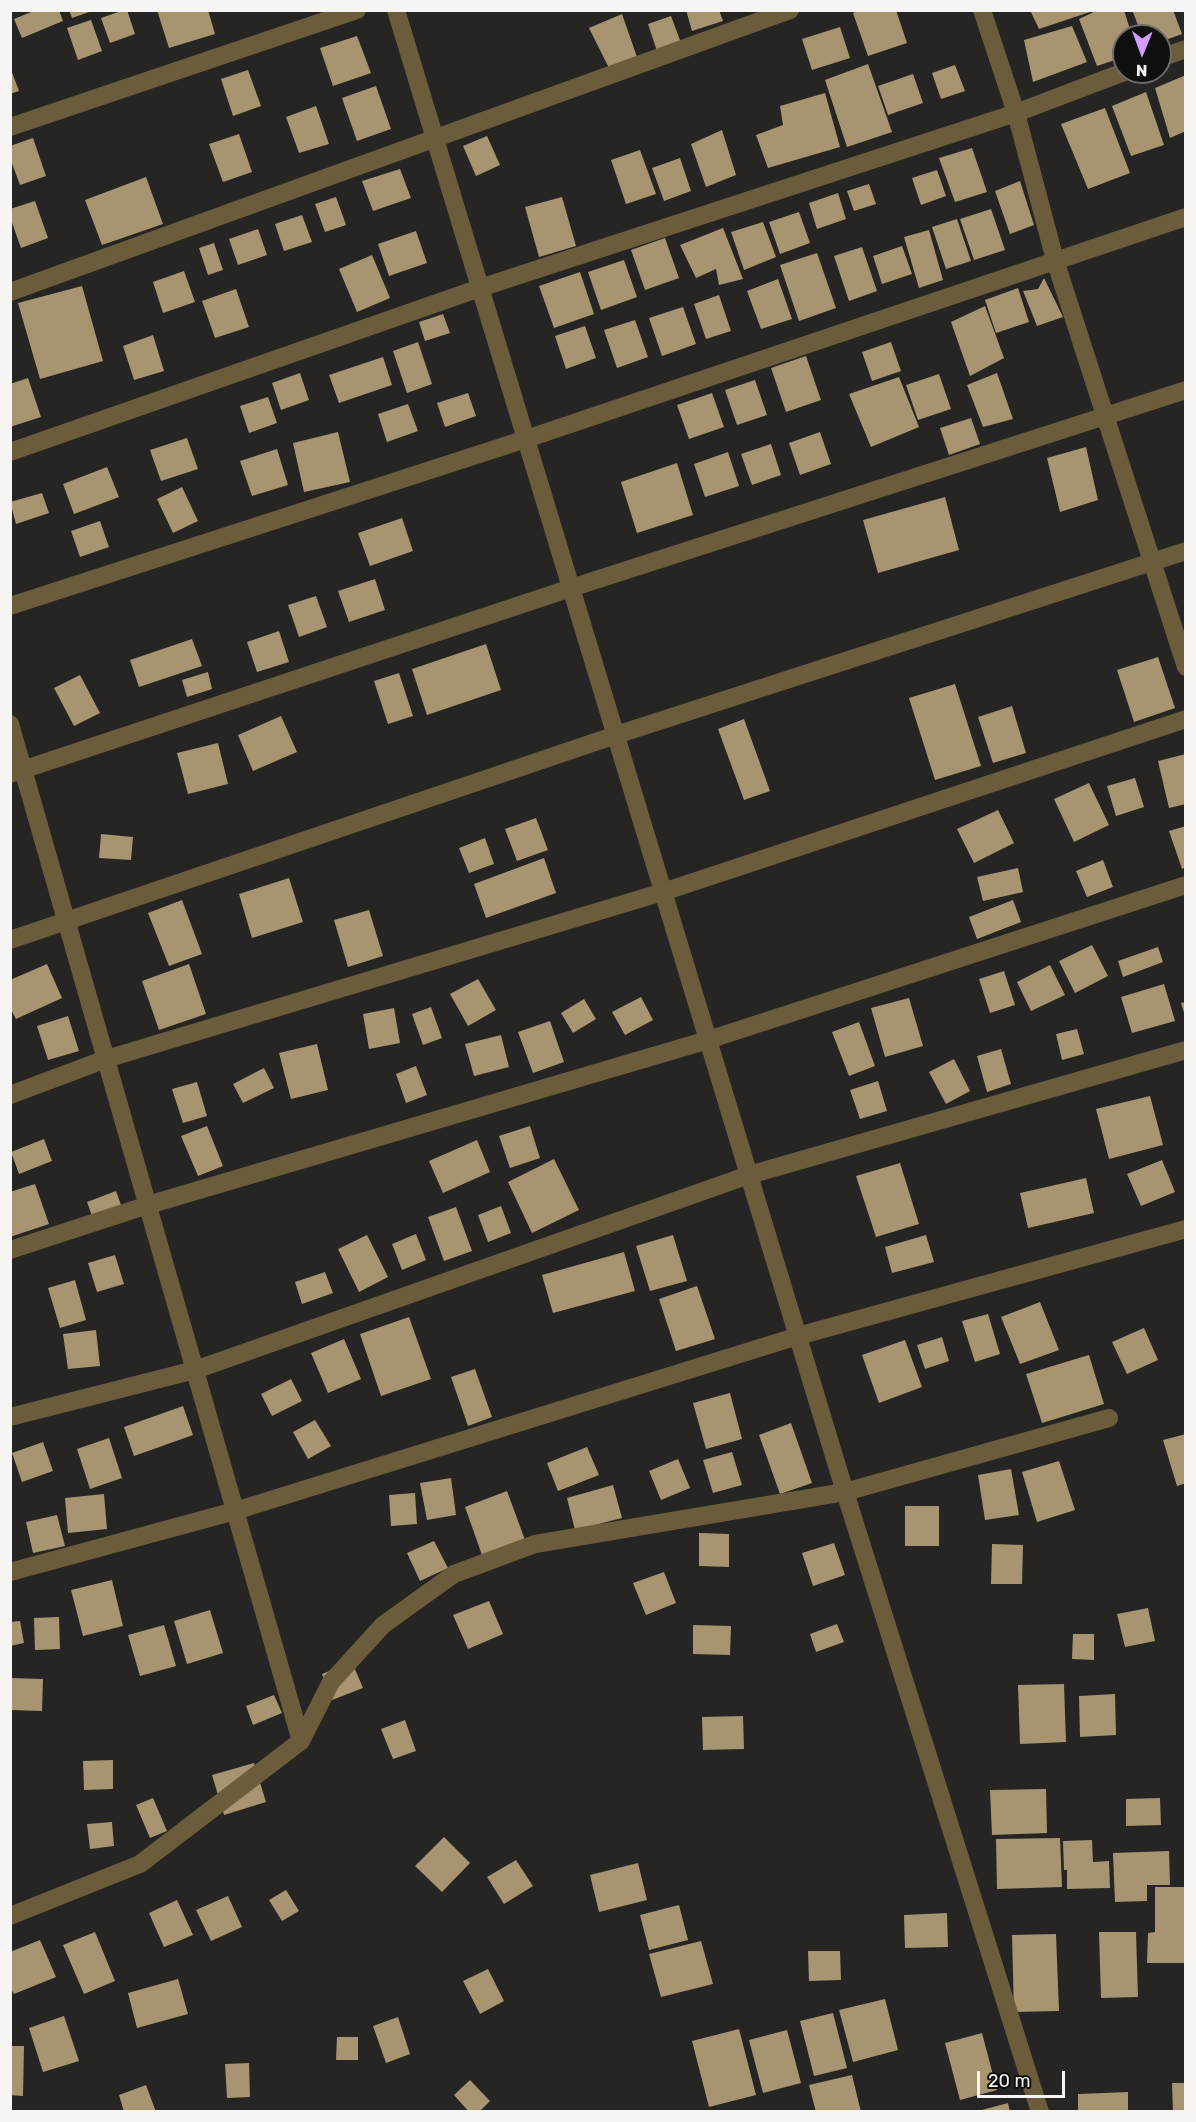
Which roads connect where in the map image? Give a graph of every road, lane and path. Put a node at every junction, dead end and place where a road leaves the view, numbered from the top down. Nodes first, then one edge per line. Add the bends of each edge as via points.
1 (357, 10) edge
2 (396, 10) edge
3 (790, 10) edge
4 (982, 10) edge
5 (1112, 77) edge
6 (1016, 113) junction
7 (10, 127) edge
8 (435, 140) junction
9 (1185, 217) edge
10 (1055, 260) junction
11 (480, 288) junction
12 (10, 292) edge
13 (1185, 390) edge
14 (1105, 416) junction
15 (526, 440) junction
16 (10, 452) edge
17 (1185, 551) edge
18 (1152, 562) junction
19 (571, 588) junction
20 (10, 606) edge
21 (1185, 668) edge
22 (1185, 719) edge
23 (10, 724) edge
24 (616, 735) junction
25 (17, 771) edge
26 (1185, 885) edge
27 (663, 892) junction
28 (66, 920) junction
29 (10, 940) edge
30 (708, 1040) junction
31 (1185, 1050) edge
32 (106, 1059) junction
33 (10, 1095) edge
34 (749, 1175) junction
35 (148, 1205) junction
36 (1185, 1229) edge
37 (10, 1250) edge
38 (798, 1336) junction
39 (195, 1370) junction
40 (10, 1417) edge
41 (1109, 1418) dead end
42 (845, 1491) junction
43 (235, 1511) junction
44 (10, 1572) edge
45 (301, 1741) junction
46 (10, 1916) edge
47 (1041, 2112) edge

1 - 7 street
2 - 8 street
3 - 8 street
4 - 6 street
5 - 6 street
6 - 10 street
6 - 11 street
8 - 11 street
8 - 12 street
9 - 10 street
10 - 14 street
10 - 15 street
11 - 15 street
11 - 16 street
13 - 14 street
14 - 18 street
14 - 19 street
15 - 19 street
15 - 20 street
17 - 18 street
18 - 21 street
18 - 24 street
19 - 24 street
19 - 25 street
22 - 27 street
23 - 25 street
24 - 27 street
24 - 28 street
25 - 28 street
26 - 30 street
27 - 30 street
27 - 32 street
28 - 29 street
28 - 32 street
30 - 34 street
30 - 35 street
31 - 34 street
32 - 33 street
32 - 35 street
34 - 38 street
34 - 39 street
35 - 37 street
35 - 39 street
36 - 38 street
38 - 42 street
38 - 43 street
39 - 40 street
39 - 43 street
41 - 42 street
42 - 45 street via 535,1544 454,1574 383,1625 331,1682
42 - 47 street
43 - 44 street
43 - 45 street
45 - 46 street via 140,1864

